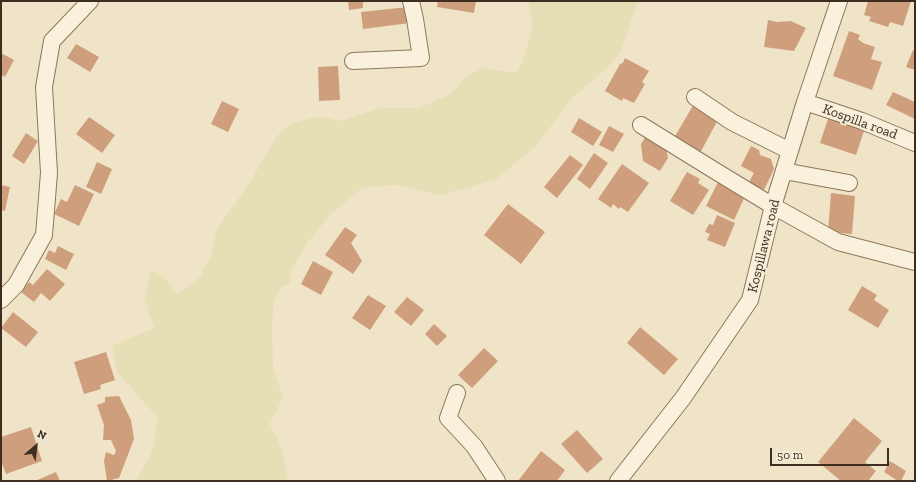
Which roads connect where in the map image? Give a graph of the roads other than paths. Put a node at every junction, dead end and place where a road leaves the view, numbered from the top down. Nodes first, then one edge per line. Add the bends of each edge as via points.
1 (90, 1) edge
2 (411, 1) edge
3 (839, 1) edge
4 (353, 61) dead end
5 (695, 97) dead end
6 (805, 102) junction
7 (641, 125) dead end
8 (915, 143) edge
9 (790, 151) junction
10 (784, 171) junction
11 (849, 183) dead end
12 (773, 206) junction
13 (915, 262) edge
14 (1, 300) edge
15 (456, 393) dead end
16 (498, 481) edge
17 (618, 481) edge

1 - 14 street via 52,41 44,87 50,173 44,235 16,285
2 - 4 street via 421,58
3 - 6 street, Kospillawa road
5 - 9 street via 732,122
6 - 8 street, Kospilla road via 862,121
6 - 9 street, Kospillawa road
7 - 12 street
9 - 10 street, Kospillawa road
10 - 11 street
10 - 12 street, Kospillawa road
12 - 13 street via 838,242
12 - 17 street, Kospillawa road via 750,300 684,398
15 - 16 street via 448,418 474,446

